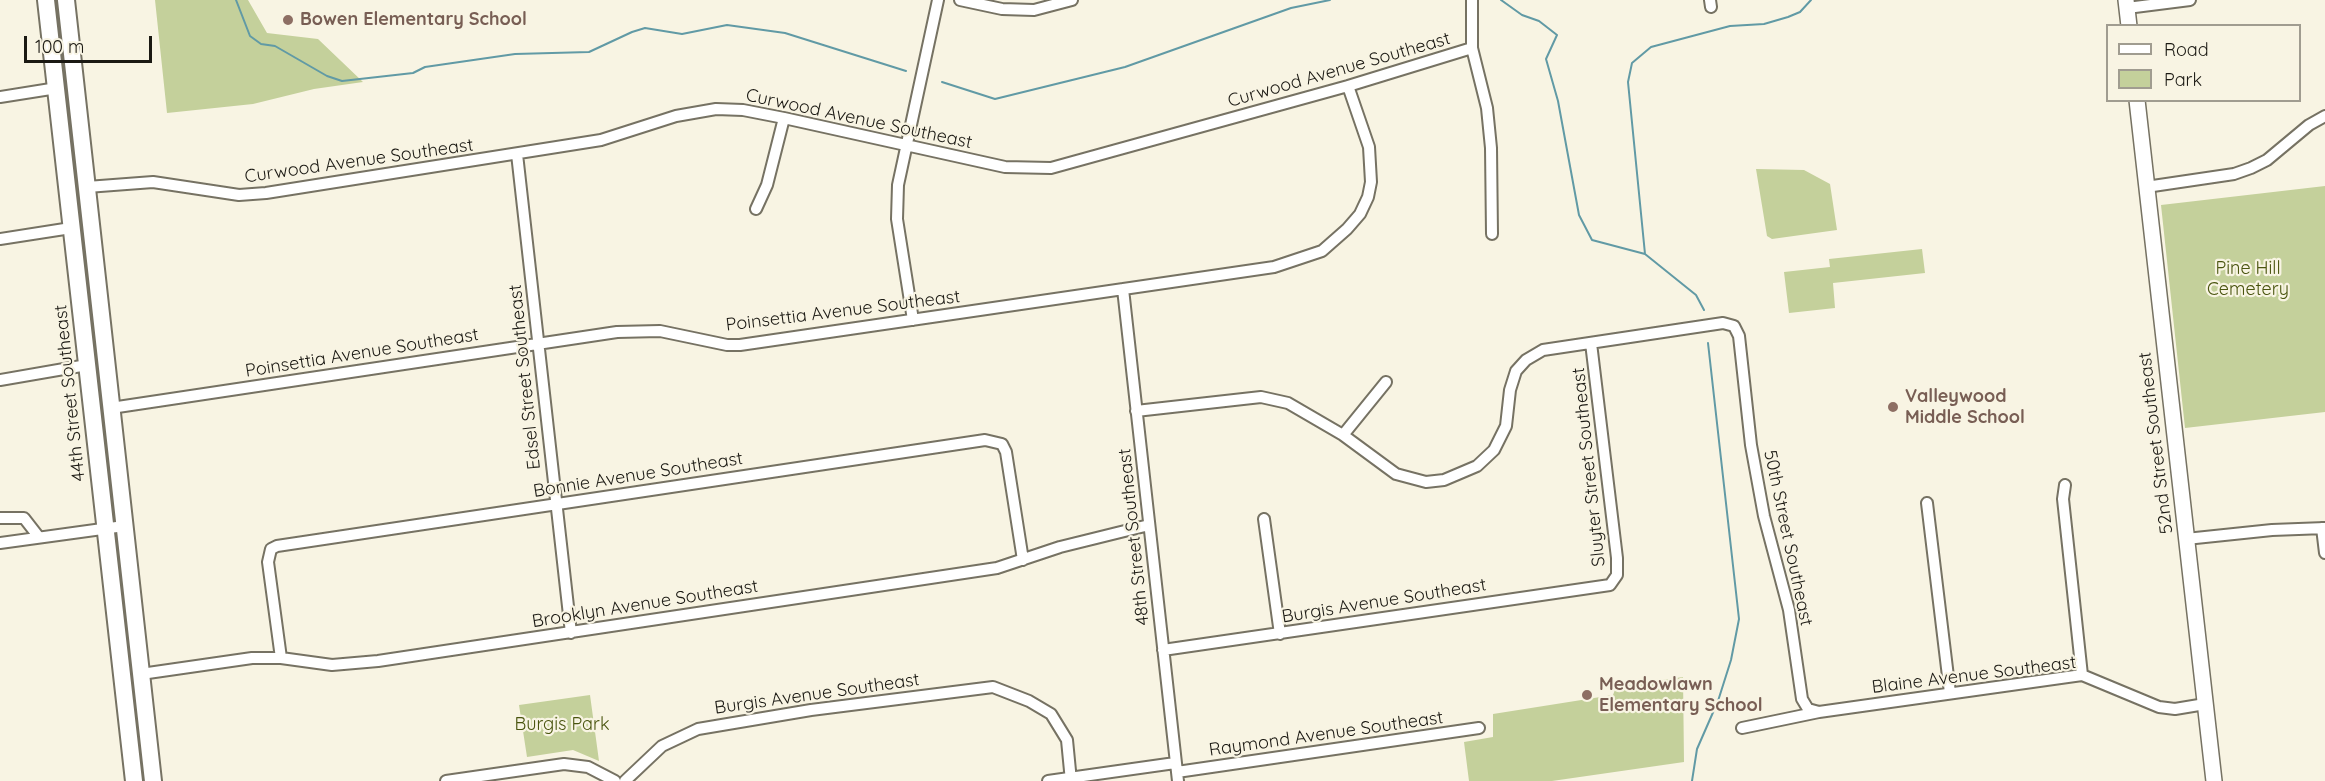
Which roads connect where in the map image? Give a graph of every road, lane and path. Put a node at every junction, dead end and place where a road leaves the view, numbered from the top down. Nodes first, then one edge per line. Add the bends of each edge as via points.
1 (46, 0) edge
2 (63, 0) edge
3 (938, 0) edge
4 (960, 0) edge
5 (1072, 0) edge
6 (1472, 0) edge
7 (2190, 0) edge
8 (2126, 4) edge
9 (2128, 24) edge
10 (1472, 48) junction
11 (1348, 86) junction
12 (57, 88) junction
13 (0, 97) edge
14 (2137, 102) edge
15 (2325, 116) edge
16 (784, 118) junction
17 (905, 146) junction
18 (517, 153) junction
19 (64, 158) junction
20 (87, 187) junction
21 (2146, 187) junction
22 (756, 208) dead end
23 (71, 228) junction
24 (1492, 234) dead end
25 (0, 239) edge
26 (93, 248) junction
27 (1123, 289) junction
28 (913, 320) junction
29 (1591, 343) junction
30 (538, 344) junction
31 (88, 373) junction
32 (0, 380) edge
33 (1386, 382) dead end
34 (111, 408) junction
35 (1136, 411) junction
36 (1343, 435) junction
37 (2065, 485) dead end
38 (1927, 503) dead end
39 (555, 506) junction
40 (0, 518) edge
41 (1264, 519) dead end
42 (1149, 525) junction
43 (124, 526) junction
44 (105, 528) junction
45 (2324, 528) edge
46 (38, 536) junction
47 (2186, 539) junction
48 (0, 543) edge
49 (2325, 553) edge
50 (1023, 560) junction
51 (1610, 585) joint
52 (571, 633) junction
53 (1280, 634) junction
54 (1163, 650) junction
55 (281, 658) junction
56 (141, 674) junction
57 (2082, 675) junction
58 (1950, 693) junction
59 (2205, 704) junction
60 (1819, 712) junction
61 (1479, 728) dead end
62 (1742, 728) dead end
63 (1177, 772) edge
64 (1070, 779) edge
65 (134, 781) edge
66 (153, 781) edge
67 (446, 781) edge
68 (615, 781) edge
69 (625, 781) edge
70 (1048, 781) edge
71 (2214, 781) edge

1 - 12 main road, 44th Street Southeast
2 - 20 main road
3 - 17 street
4 - 5 street via 1002,9 1034,10
6 - 10 street
7 - 8 street
8 - 9 main road
10 - 11 street, Curwood Avenue Southeast
10 - 24 street via 1487,108
11 - 17 street, Curwood Avenue Southeast via 1051,168 1005,167
11 - 27 street, Poinsettia Avenue Southeast via 1371,164 1368,197 1347,229 1322,251 1274,267
12 - 13 street
12 - 19 main road, 44th Street Southeast
14 - 21 main road, 52nd Street Southeast
15 - 21 street via 2251,168
16 - 17 street, Curwood Avenue Southeast
16 - 18 street, Curwood Avenue Southeast via 743,110 695,111 601,140
16 - 22 street via 767,185
17 - 28 street via 897,219
18 - 20 street, Curwood Avenue Southeast via 239,195 153,182
18 - 30 street, Edsel Street Southeast
19 - 20 main road via 72,179
19 - 23 main road, 44th Street Southeast
20 - 26 main road
21 - 47 main road, 52nd Street Southeast
23 - 25 street
23 - 26 main road via 82,232
23 - 31 main road, 44th Street Southeast
26 - 34 main road
27 - 28 street, Poinsettia Avenue Southeast
27 - 35 street, 48th Street Southeast
28 - 30 street, Poinsettia Avenue Southeast via 740,345 644,330
29 - 36 street via 1543,350 1526,360 1516,371 1506,426 1494,450 1462,475 1426,482 1396,474
29 - 51 street, Sluyter Street Southeast via 1617,558 1617,576
29 - 60 street, 50th Street Southeast via 1723,323 1734,326 1740,336 1751,445 1764,516 1789,610 1802,699 1808,710
30 - 34 street, Poinsettia Avenue Southeast
30 - 39 street, Edsel Street Southeast
31 - 32 street
31 - 34 main road via 97,401
31 - 44 main road, 44th Street Southeast
33 - 36 street
34 - 43 main road
35 - 36 street via 1261,397 1288,403
35 - 42 street, 48th Street Southeast
37 - 57 street
38 - 58 street
39 - 50 street, Bonnie Avenue Southeast via 996,441 1006,452
39 - 52 street, Edsel Street Southeast
39 - 55 street, Bonnie Avenue Southeast via 271,549 268,562
40 - 46 street via 24,518
41 - 53 street
42 - 50 street, Brooklyn Avenue Southeast
42 - 54 street, 48th Street Southeast
43 - 44 street
43 - 56 main road
44 - 46 street
44 - 65 main road, 44th Street Southeast
45 - 47 street
45 - 49 street
46 - 48 street
47 - 59 main road, 52nd Street Southeast
50 - 52 street, Brooklyn Avenue Southeast via 997,568
51 - 53 street, Burgis Avenue Southeast
52 - 55 street, Brooklyn Avenue Southeast via 352,664
53 - 54 street, Burgis Avenue Southeast
54 - 63 street, 48th Street Southeast
55 - 56 street, Brooklyn Avenue Southeast via 252,658
56 - 66 main road
57 - 58 street, Blaine Avenue Southeast
57 - 59 street, Blaine Avenue Southeast via 2159,706
58 - 60 street, Blaine Avenue Southeast
59 - 71 main road, 52nd Street Southeast
60 - 62 street, Blaine Avenue Southeast
61 - 63 street, Raymond Avenue Southeast
63 - 64 street
64 - 69 street, Burgis Avenue Southeast via 1066,740 1051,714 1029,700 993,687 698,729 662,746
64 - 70 street
67 - 68 street via 564,764 588,767

